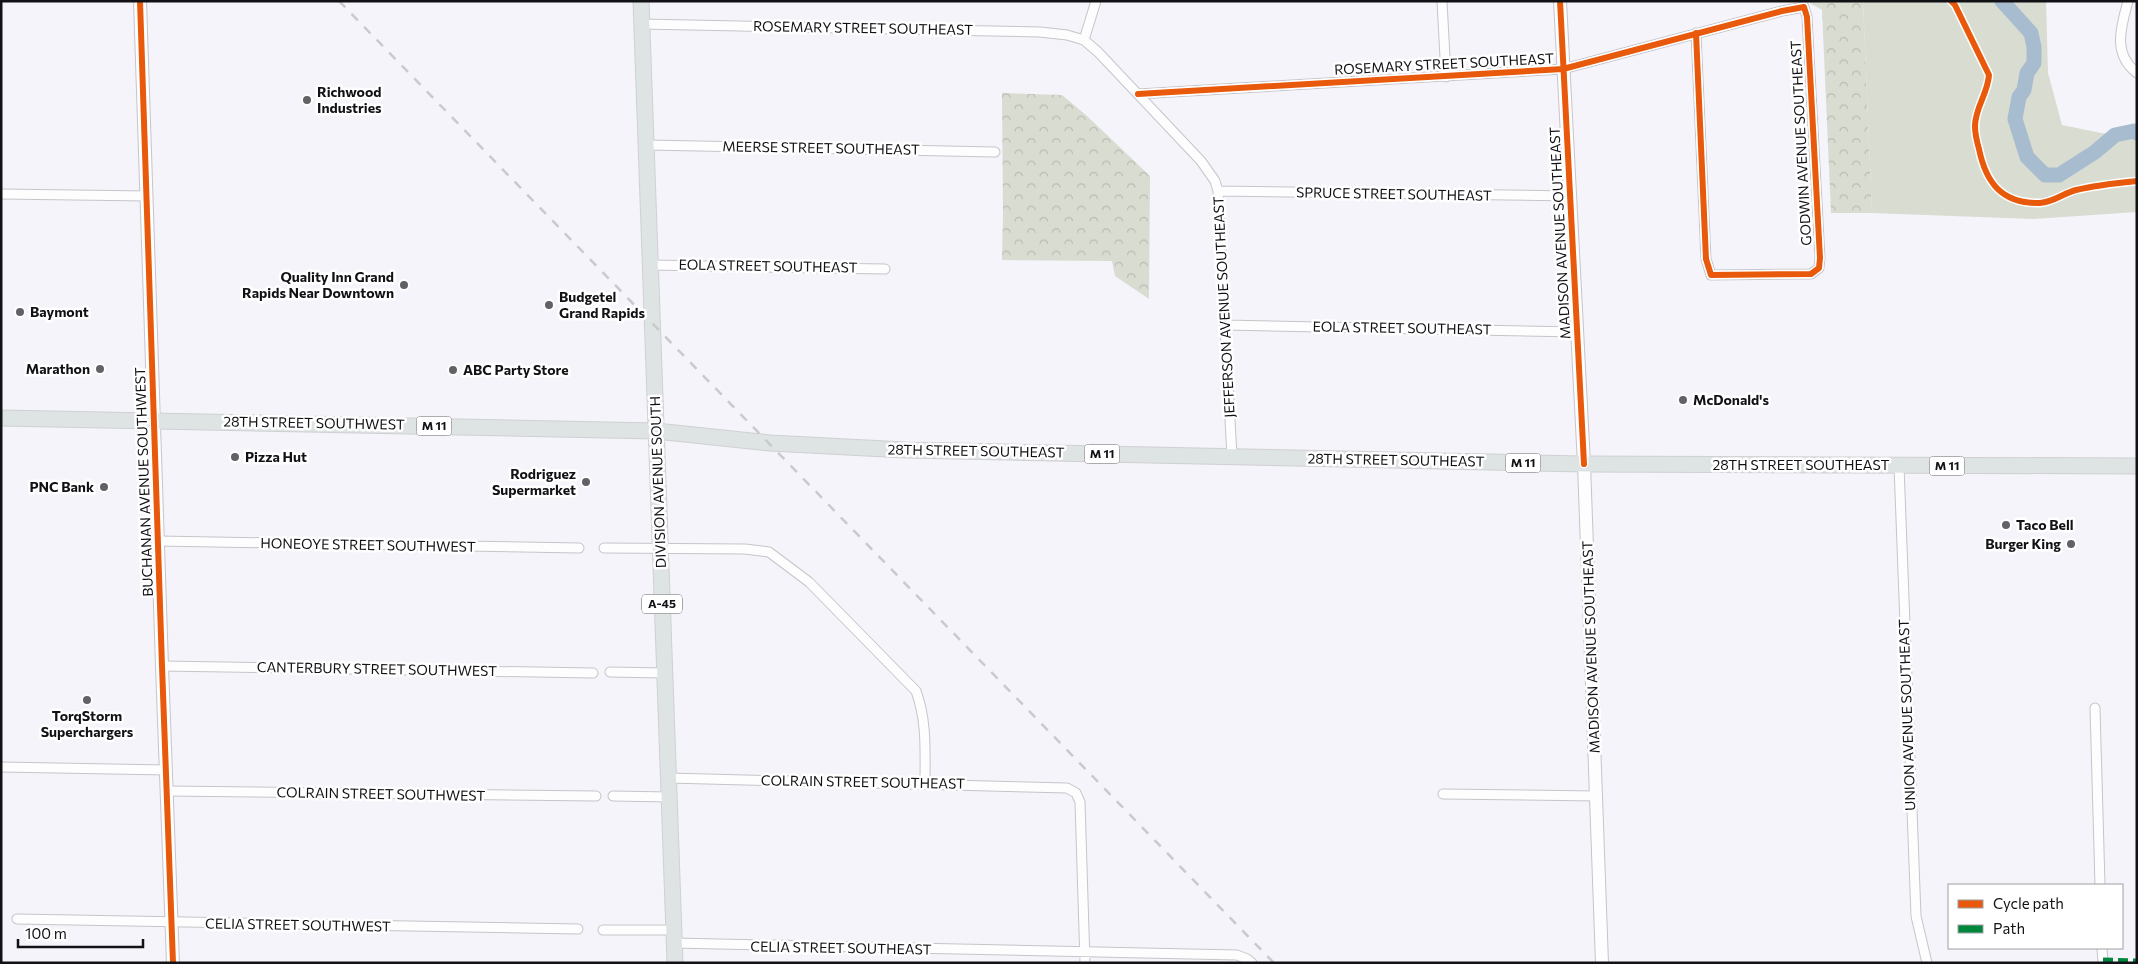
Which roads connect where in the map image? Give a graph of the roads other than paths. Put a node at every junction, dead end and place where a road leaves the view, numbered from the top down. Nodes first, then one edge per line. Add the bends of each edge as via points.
1 (140, 1) edge
2 (641, 1) edge
3 (1096, 1) edge
4 (1442, 1) edge
5 (1560, 1) edge
6 (2128, 1) edge
7 (1804, 7) joint
8 (641, 24) junction
9 (1696, 33) junction
10 (1084, 40) junction
11 (1563, 70) junction
12 (2137, 73) edge
13 (1446, 77) junction
14 (1138, 94) junction
15 (647, 145) junction
16 (995, 152) dead end
17 (1218, 191) junction
18 (1, 194) edge
19 (147, 196) junction
20 (1571, 196) junction
21 (651, 265) junction
22 (886, 269) dead end
23 (1225, 325) junction
24 (1578, 332) junction
25 (1, 418) edge
26 (154, 420) junction
27 (656, 431) junction
28 (1232, 457) junction
29 (1584, 464) junction
30 (1899, 466) junction
31 (2137, 466) edge
32 (158, 541) junction
33 (579, 548) dead end
34 (604, 548) dead end
35 (659, 549) junction
36 (162, 666) junction
37 (610, 672) dead end
38 (593, 673) dead end
39 (665, 673) junction
40 (2095, 708) dead end
41 (1, 767) edge
42 (166, 770) junction
43 (668, 778) junction
44 (925, 783) junction
45 (167, 791) junction
46 (1443, 794) dead end
47 (596, 796) dead end
48 (613, 796) dead end
49 (1596, 796) junction
50 (669, 797) junction
51 (2100, 884) edge
52 (18, 919) dead end
53 (172, 922) junction
54 (578, 929) dead end
55 (603, 930) dead end
56 (674, 937) junction
57 (2102, 949) edge
58 (1085, 952) junction
59 (1250, 961) edge
60 (173, 963) edge
61 (675, 963) edge
62 (1085, 963) edge
63 (1602, 963) edge
64 (1927, 963) edge
65 (2103, 963) edge

1 - 19 street, BUCHANAN AVENUE SOUTHWEST
2 - 8 main road, DIVISION AVENUE SOUTH
3 - 10 street
4 - 13 street
5 - 11 street, MADISON AVENUE SOUTHEAST
6 - 12 street via 2119,37 2122,55
7 - 9 street, ROSEMARY STREET SOUTHEAST
7 - 9 street, GODWIN AVENUE SOUTHEAST via 1820,258 1819,268 1811,274 1711,275 1706,259
8 - 10 street, ROSEMARY STREET SOUTHEAST via 1040,32
8 - 15 main road, DIVISION AVENUE SOUTH
9 - 11 street, ROSEMARY STREET SOUTHEAST
10 - 14 street, JEFFERSON AVENUE SOUTHEAST
11 - 13 street, ROSEMARY STREET SOUTHEAST
11 - 20 street, MADISON AVENUE SOUTHEAST
13 - 14 street, ROSEMARY STREET SOUTHEAST
14 - 17 street, JEFFERSON AVENUE SOUTHEAST via 1201,161
15 - 16 street, MEERSE STREET SOUTHEAST
15 - 21 main road, DIVISION AVENUE SOUTH
17 - 20 street, SPRUCE STREET SOUTHEAST
17 - 23 street, JEFFERSON AVENUE SOUTHEAST
18 - 19 street
19 - 26 street, BUCHANAN AVENUE SOUTHWEST
20 - 24 street, MADISON AVENUE SOUTHEAST
21 - 22 street, EOLA STREET SOUTHEAST
21 - 27 main road, DIVISION AVENUE SOUTH
23 - 24 street, EOLA STREET SOUTHEAST
23 - 28 street, JEFFERSON AVENUE SOUTHEAST
24 - 29 street, MADISON AVENUE SOUTHEAST
25 - 26 main road, 28TH STREET SOUTHWEST / M 11
26 - 27 main road, 28TH STREET SOUTHWEST / M 11
26 - 32 street, BUCHANAN AVENUE SOUTHWEST
27 - 28 main road, 28TH STREET SOUTHEAST / M 11 via 829,447
27 - 35 main road, DIVISION AVENUE SOUTH / A-45
28 - 29 main road, 28TH STREET SOUTHEAST / M 11
29 - 30 main road, 28TH STREET SOUTHEAST / M 11
29 - 49 street, MADISON AVENUE SOUTHEAST
30 - 31 main road, 28TH STREET SOUTHEAST / M 11
30 - 64 street, UNION AVENUE SOUTHEAST via 1916,916
32 - 33 street, HONEOYE STREET SOUTHWEST
32 - 36 street, BUCHANAN AVENUE SOUTHWEST
34 - 35 street
35 - 39 main road, DIVISION AVENUE SOUTH / A-45
35 - 44 street via 769,552 808,582 916,691 925,730
36 - 38 street, CANTERBURY STREET SOUTHWEST
36 - 42 street, BUCHANAN AVENUE SOUTHWEST
37 - 39 street
39 - 43 main road, DIVISION AVENUE SOUTH / A-45
40 - 51 street
41 - 42 street
42 - 45 street, BUCHANAN AVENUE SOUTHWEST
43 - 44 street, COLRAIN STREET SOUTHEAST
43 - 50 main road, DIVISION AVENUE SOUTH / A-45
44 - 58 street, COLRAIN STREET SOUTHEAST via 1057,786 1076,793 1080,802
45 - 47 street, COLRAIN STREET SOUTHWEST
45 - 53 street, BUCHANAN AVENUE SOUTHWEST
46 - 49 street
48 - 50 street
49 - 63 street, MADISON AVENUE SOUTHEAST
50 - 56 main road, DIVISION AVENUE SOUTH / A-45
52 - 53 street, CELIA STREET SOUTHWEST
53 - 54 street, CELIA STREET SOUTHWEST
53 - 60 street, BUCHANAN AVENUE SOUTHWEST
55 - 56 street
56 - 58 street, CELIA STREET SOUTHEAST
56 - 61 main road, DIVISION AVENUE SOUTH / A-45
57 - 65 street
58 - 59 street, CELIA STREET SOUTHEAST via 1237,955
58 - 62 street

